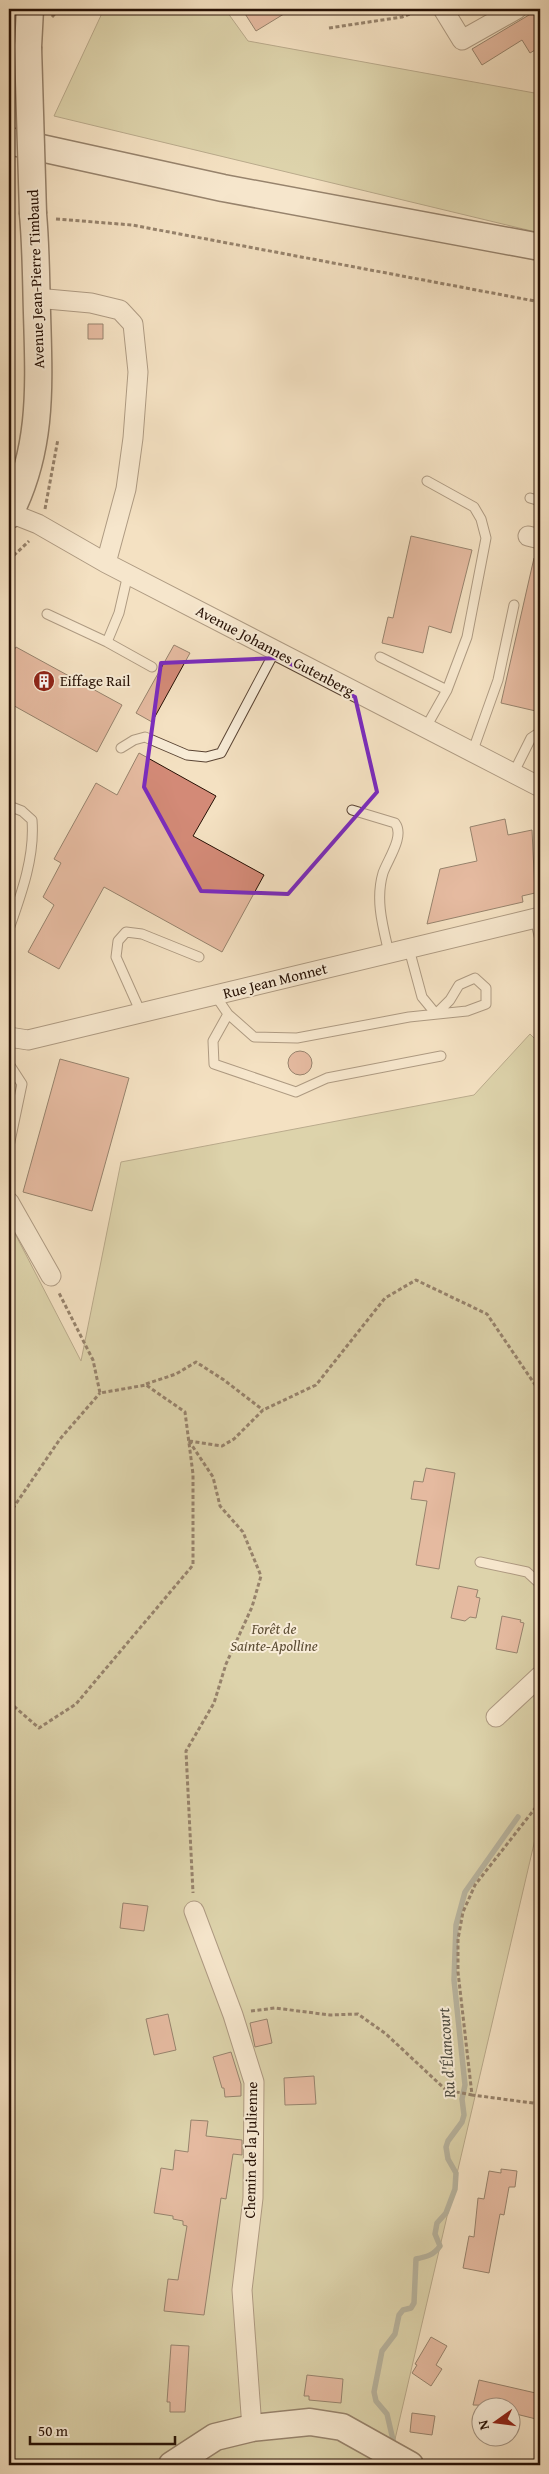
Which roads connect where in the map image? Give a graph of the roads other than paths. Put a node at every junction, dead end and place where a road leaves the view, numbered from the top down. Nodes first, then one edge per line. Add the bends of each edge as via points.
1 (22, 9) edge
2 (30, 9) edge
3 (443, 9) edge
4 (517, 9) edge
5 (28, 42) junction
6 (9, 141) edge
7 (540, 247) edge
8 (36, 298) junction
9 (427, 480) dead end
10 (530, 498) dead end
11 (540, 500) edge
12 (9, 514) edge
13 (106, 563) junction
14 (128, 574) junction
15 (514, 605) dead end
16 (47, 614) dead end
17 (107, 642) junction
18 (275, 651) junction
19 (380, 657) dead end
20 (152, 667) dead end
21 (446, 690) junction
22 (425, 729) junction
23 (540, 732) edge
24 (121, 748) dead end
25 (472, 753) junction
26 (514, 774) junction
27 (540, 787) edge
28 (9, 806) edge
29 (352, 810) dead end
30 (538, 917) edge
31 (9, 929) edge
32 (540, 940) edge
33 (408, 949) junction
34 (389, 953) junction
35 (198, 957) dead end
36 (215, 995) junction
37 (140, 1013) junction
38 (228, 1014) junction
39 (436, 1014) junction
40 (9, 1037) edge
41 (441, 1056) dead end
42 (9, 1060) edge
43 (9, 1146) edge
44 (9, 1202) edge
45 (51, 1276) road end
46 (480, 1562) dead end
47 (540, 1584) edge
48 (540, 1676) edge
49 (496, 1717) dead end
50 (194, 1911) road end
51 (252, 2428) junction
52 (172, 2465) edge
53 (410, 2465) edge

1 - 5 street, Avenue Jean-Pierre Timbaud
2 - 5 street, Avenue Jean-Pierre Timbaud
3 - 4 street via 462,40
5 - 8 street, Avenue Jean-Pierre Timbaud, bridge via 44,217
6 - 7 street via 224,188
8 - 12 street, Avenue Jean-Pierre Timbaud via 40,395 35,436 26,477
8 - 13 street via 91,303 120,310 132,324 138,372 133,438 126,489
9 - 21 lane via 474,507 486,538 467,637
10 - 11 lane
12 - 13 street, Avenue Johannes Gutenberg via 38,524
13 - 14 street, Avenue Johannes Gutenberg
14 - 17 lane via 119,613
14 - 18 street, Avenue Johannes Gutenberg
15 - 25 lane via 498,680
16 - 17 lane
17 - 20 lane
18 - 22 street, Avenue Johannes Gutenberg
18 - 24 lane via 221,754 206,757 187,755 145,737
19 - 21 lane
21 - 22 lane
22 - 25 street, Avenue Johannes Gutenberg
23 - 26 lane via 531,738
25 - 26 street, Avenue Johannes Gutenberg
26 - 27 street, Avenue Johannes Gutenberg
28 - 31 lane via 32,820 34,838 22,893
29 - 34 lane via 395,822 398,827 383,874 380,910
30 - 32 lane
30 - 33 street, Rue Jean Monnet
33 - 34 street, Rue Jean Monnet
33 - 39 lane via 422,997
34 - 36 street, Rue Jean Monnet
35 - 37 lane via 142,934 126,932 118,941 116,957
36 - 37 street, Rue Jean Monnet
36 - 38 lane
37 - 40 street, Rue Jean Monnet via 28,1040
38 - 39 lane via 254,1036 297,1038
38 - 41 lane via 213,1041 214,1064 296,1092 327,1078
39 - 39 lane via 467,1011 486,1004 486,988 475,978 459,985
42 - 43 lane via 22,1084
44 - 45 street
46 - 47 lane via 528,1572
48 - 49 street
50 - 51 street, Chemin de la Julienne via 254,2082 253,2198 242,2290
51 - 52 street via 215,2437
51 - 53 street via 310,2422 342,2427

